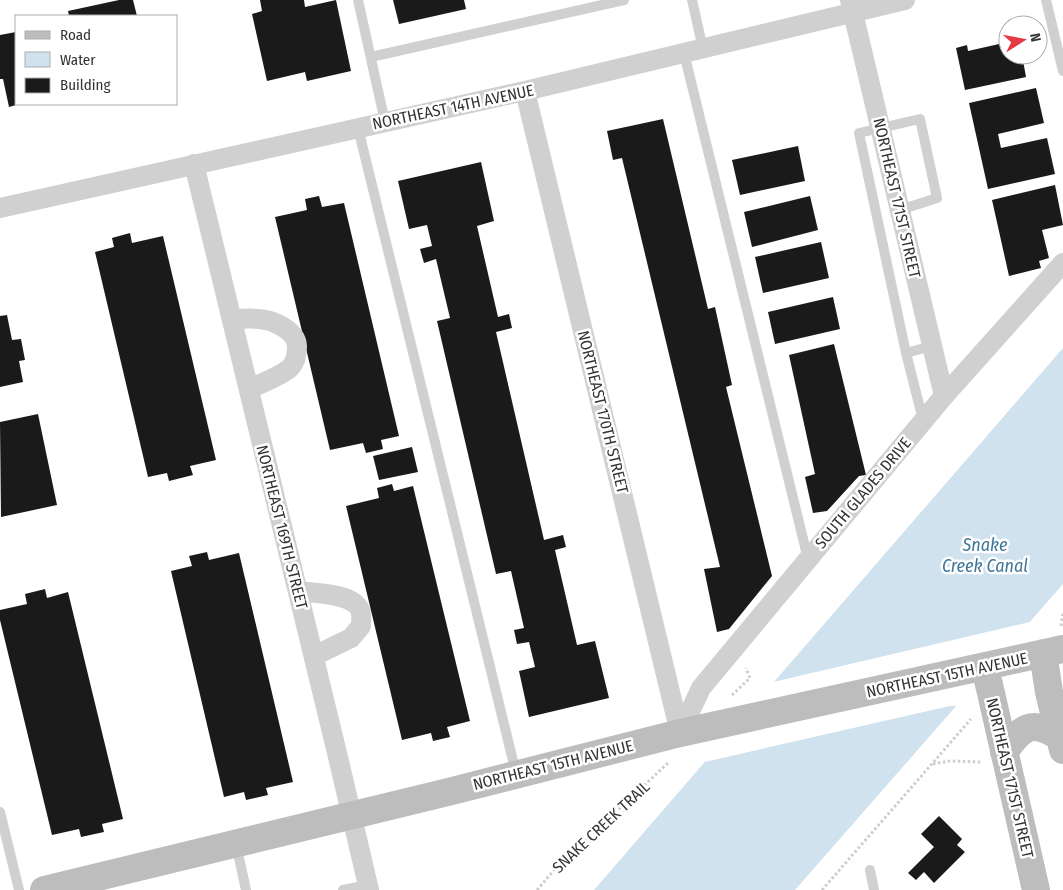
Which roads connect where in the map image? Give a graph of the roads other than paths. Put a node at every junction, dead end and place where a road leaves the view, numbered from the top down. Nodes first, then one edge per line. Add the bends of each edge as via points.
1 (358, 0) edge
2 (624, 0) edge
3 (692, 0) edge
4 (905, 0) edge
5 (1046, 0) edge
6 (852, 6) edge
7 (703, 49) junction
8 (684, 54) junction
9 (371, 57) junction
10 (1063, 71) edge
11 (525, 91) junction
12 (385, 122) junction
13 (358, 128) junction
14 (881, 128) junction
15 (194, 164) junction
16 (0, 208) edge
17 (900, 210) junction
18 (1063, 263) edge
19 (232, 319) junction
20 (932, 346) junction
21 (906, 353) junction
22 (249, 389) junction
23 (944, 396) junction
24 (923, 420) junction
25 (808, 559) junction
26 (298, 591) junction
27 (1055, 642) edge
28 (314, 656) junction
29 (993, 680) junction
30 (680, 733) junction
31 (1061, 744) edge
32 (993, 757) junction
33 (516, 774) junction
34 (0, 812) edge
35 (352, 815) junction
36 (236, 844) junction
37 (870, 870) dead end
38 (368, 888) edge
39 (19, 890) edge
40 (44, 890) edge
41 (246, 890) edge
42 (343, 890) edge
43 (874, 890) edge
44 (1036, 890) edge

1 - 9 lane
2 - 9 lane
3 - 7 lane
4 - 6 street, NORTHEAST 14TH AVENUE
5 - 10 lane
6 - 7 street, NORTHEAST 14TH AVENUE
6 - 14 street, NORTHEAST 171ST STREET
7 - 8 street, NORTHEAST 14TH AVENUE
8 - 11 street, NORTHEAST 14TH AVENUE
8 - 25 lane
9 - 12 lane
11 - 12 street, NORTHEAST 14TH AVENUE
11 - 30 street, NORTHEAST 170TH STREET
12 - 13 street, NORTHEAST 14TH AVENUE
13 - 15 street, NORTHEAST 14TH AVENUE
13 - 33 lane
14 - 17 street, NORTHEAST 171ST STREET
14 - 17 lane via 920,119 937,198
14 - 21 lane via 859,133
15 - 16 street, NORTHEAST 14TH AVENUE
15 - 19 street, NORTHEAST 169TH STREET
17 - 20 street, NORTHEAST 171ST STREET
18 - 23 street, SOUTH GLADES DRIVE
19 - 22 street, NORTHEAST 169TH STREET
19 - 22 street via 259,319 279,325 290,332 296,343 297,354 290,367
20 - 21 lane
20 - 23 street, NORTHEAST 171ST STREET
21 - 24 lane
22 - 26 street, NORTHEAST 169TH STREET
23 - 24 street, SOUTH GLADES DRIVE
24 - 25 street, SOUTH GLADES DRIVE
25 - 30 street, SOUTH GLADES DRIVE via 701,688
26 - 28 street, NORTHEAST 169TH STREET
26 - 28 street via 344,598 360,610 361,626 351,638
27 - 29 street, NORTHEAST 15TH AVENUE
27 - 31 street
28 - 35 street, NORTHEAST 169TH STREET
29 - 30 street, NORTHEAST 15TH AVENUE
29 - 32 street, NORTHEAST 171ST STREET
30 - 33 street, NORTHEAST 15TH AVENUE
31 - 32 street via 1046,728 1027,728
32 - 44 street, NORTHEAST 171ST STREET
33 - 35 street, NORTHEAST 15TH AVENUE
34 - 39 lane
35 - 36 street, NORTHEAST 15TH AVENUE
35 - 38 street, NORTHEAST 169TH STREET
36 - 40 street, NORTHEAST 15TH AVENUE via 106,879
36 - 41 lane
37 - 43 lane
38 - 42 lane

